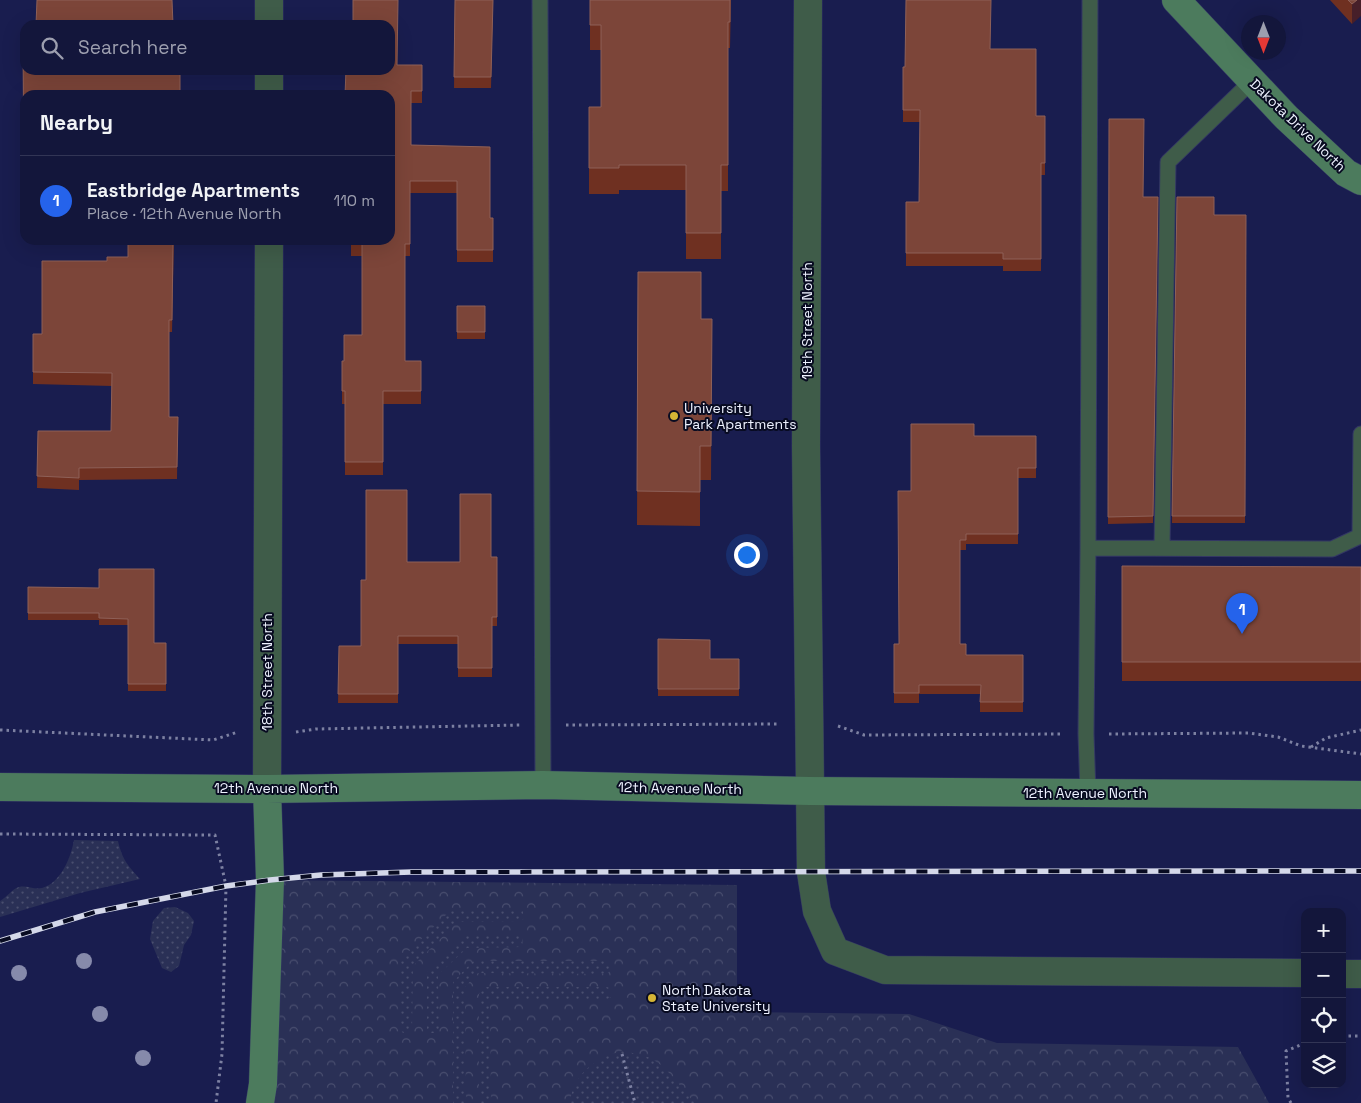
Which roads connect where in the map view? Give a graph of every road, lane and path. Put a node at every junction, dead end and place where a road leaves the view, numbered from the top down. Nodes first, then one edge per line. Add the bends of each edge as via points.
1 (270, 0) edge
2 (540, 0) edge
3 (808, 0) edge
4 (1090, 0) edge
5 (1176, 0) edge
6 (269, 20) edge
7 (269, 75) edge
8 (1252, 81) junction
9 (269, 90) edge
10 (1361, 181) edge
11 (268, 245) edge
12 (1361, 434) edge
13 (1088, 548) junction
14 (1162, 548) junction
15 (810, 724) junction
16 (542, 725) junction
17 (0, 730) edge
18 (1361, 730) edge
19 (267, 732) junction
20 (1086, 734) junction
21 (1310, 747) junction
22 (1361, 754) edge
23 (543, 785) junction
24 (0, 787) edge
25 (267, 789) junction
26 (810, 791) junction
27 (1088, 793) junction
28 (1361, 795) edge
29 (0, 834) edge
30 (1301, 973) edge
31 (1346, 974) edge
32 (1361, 974) edge
33 (1346, 1036) edge
34 (1361, 1036) edge
35 (1303, 1043) edge
36 (622, 1054) dead end
37 (216, 1103) edge
38 (260, 1103) edge
39 (635, 1103) edge
40 (1291, 1103) edge

1 - 6 street
2 - 16 lane
3 - 15 street, 19th Street North via 806,446
4 - 13 lane
5 - 8 main road, Dakota Drive North
7 - 9 street
8 - 10 main road, Dakota Drive North via 1346,173
8 - 14 lane via 1168,162
11 - 19 street, 18th Street North
12 - 14 lane via 1360,536 1332,549
13 - 14 lane
13 - 20 lane
15 - 16 path
15 - 20 path via 833,724 864,735
15 - 26 street, 19th Street North
16 - 19 path
16 - 23 lane
17 - 19 path via 213,740 235,732
18 - 21 path via 1326,738
19 - 25 street, 18th Street North
20 - 21 path via 1249,733 1278,737
20 - 27 lane
21 - 22 path
23 - 25 main road, 12th Avenue North
23 - 26 main road, 12th Avenue North
24 - 25 main road, 12th Avenue North
25 - 38 main road, 18th Street North via 270,880
26 - 27 main road, 12th Avenue North
26 - 30 street, 19th Street North via 811,872 817,911 835,951 885,970
27 - 28 main road, 12th Avenue North
29 - 37 path via 215,835 226,886 222,1054
31 - 32 street
33 - 34 path
35 - 40 path via 1286,1052
36 - 39 path

